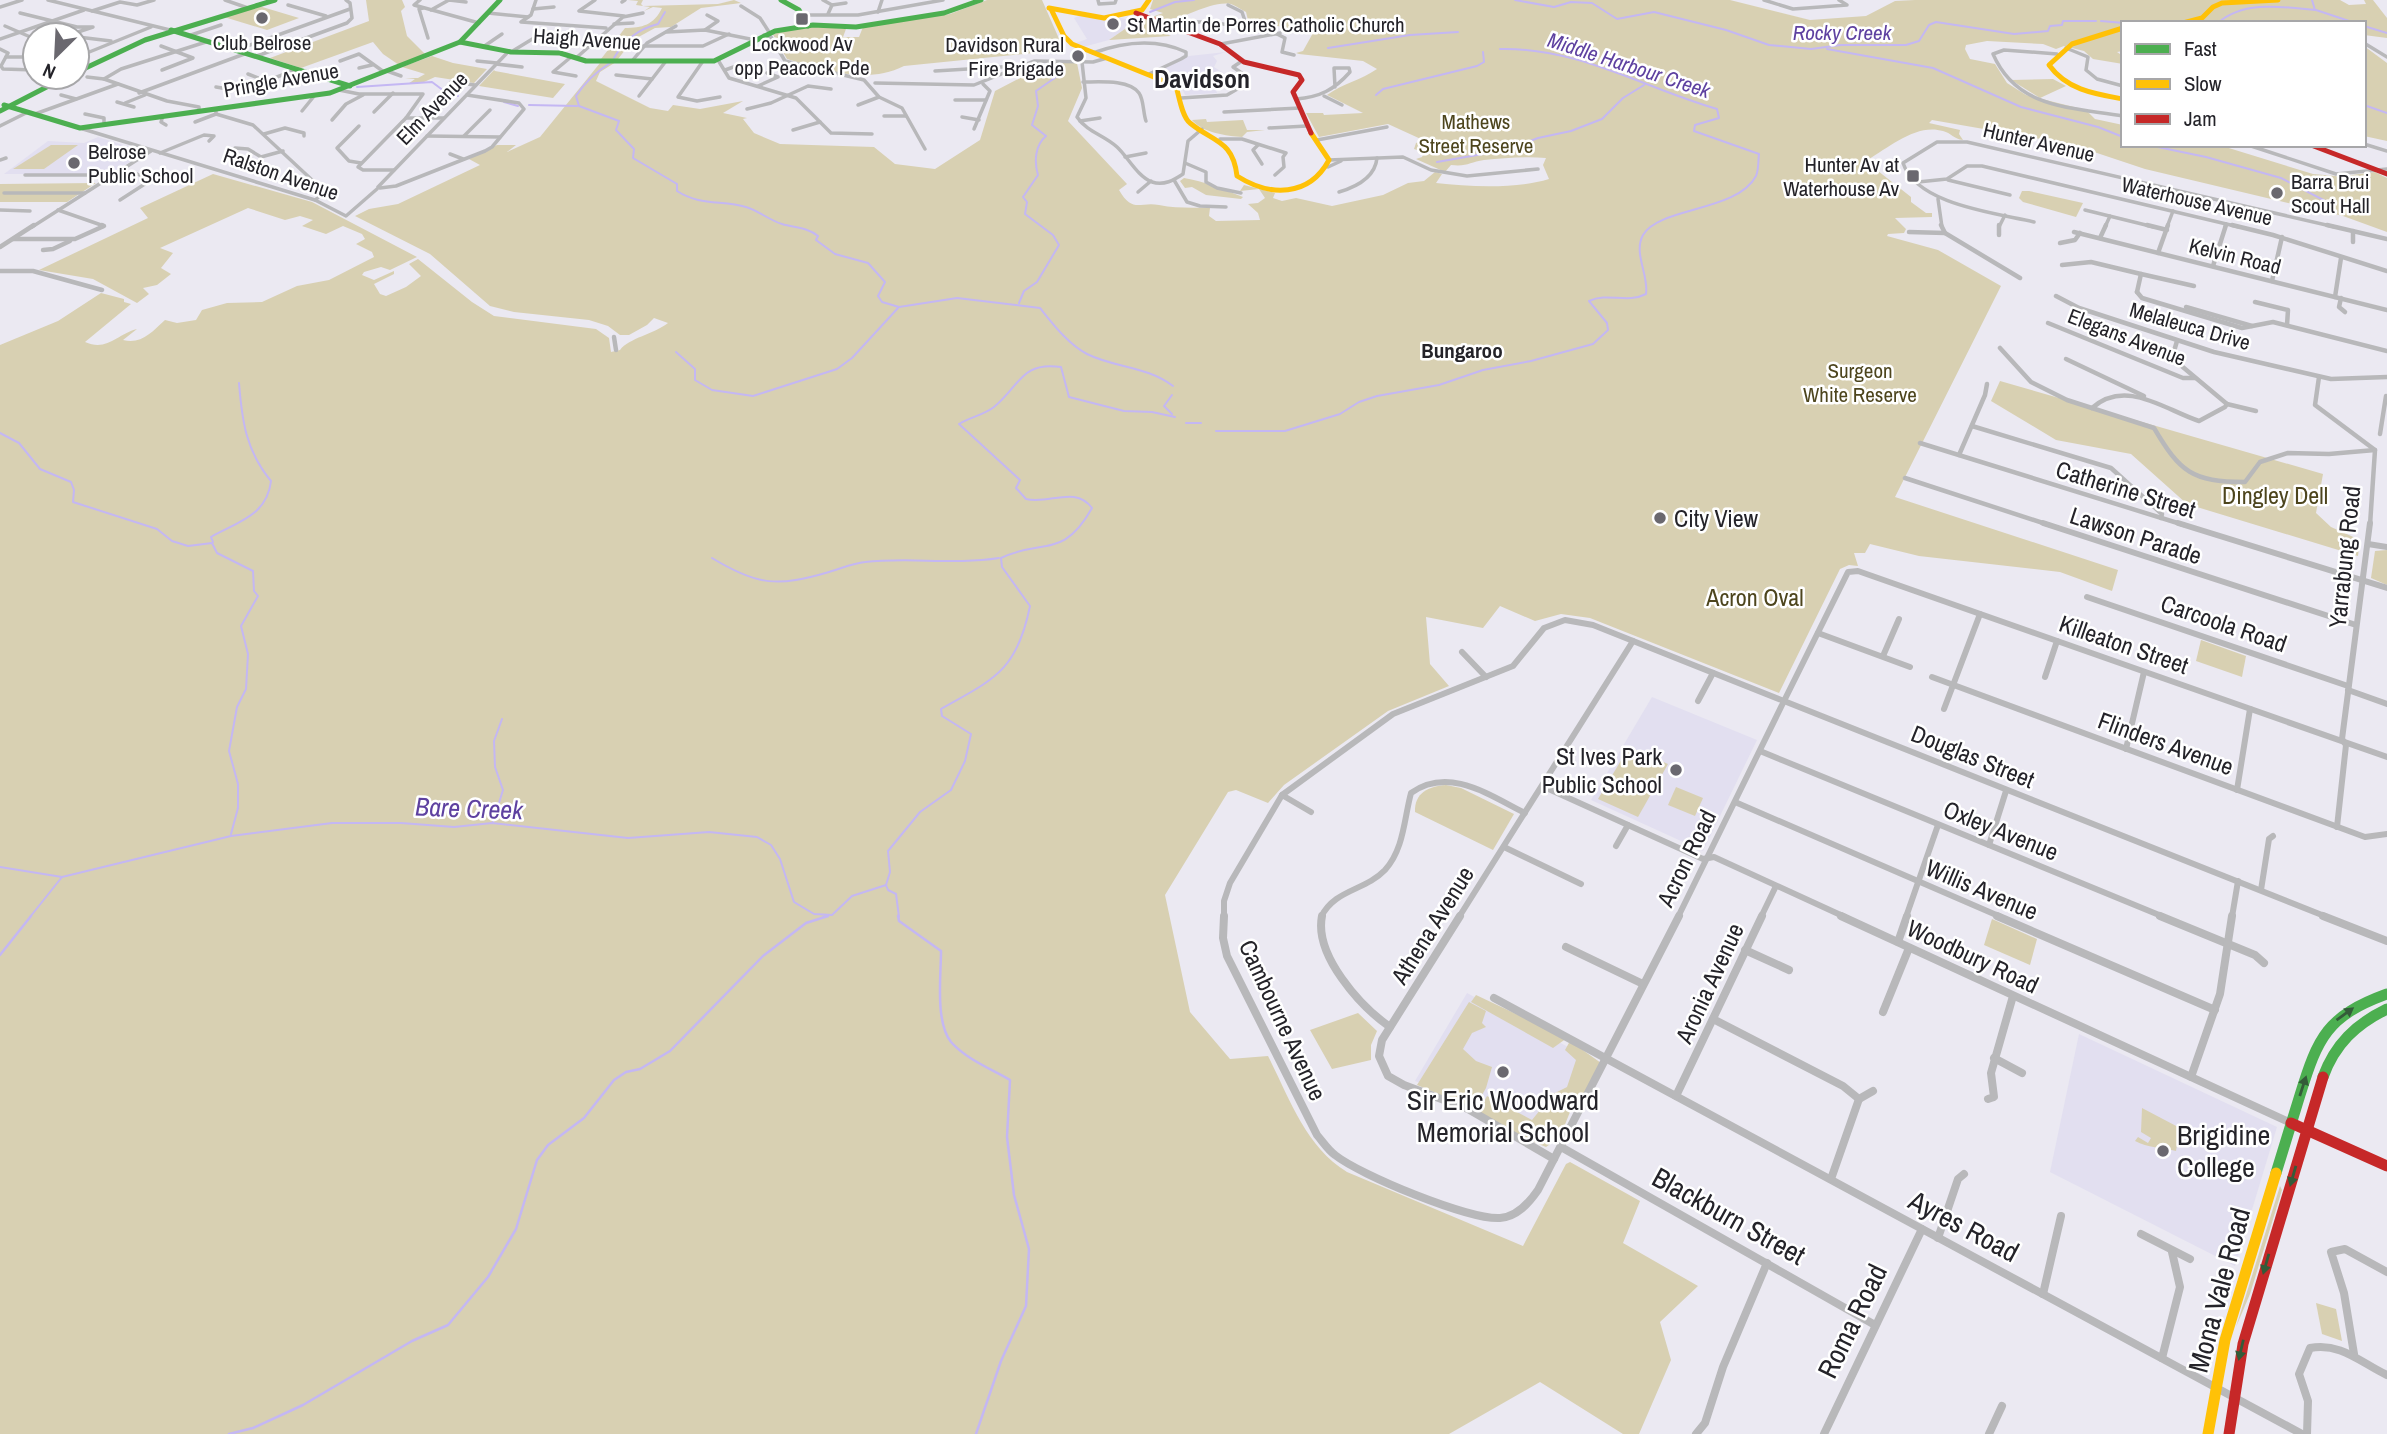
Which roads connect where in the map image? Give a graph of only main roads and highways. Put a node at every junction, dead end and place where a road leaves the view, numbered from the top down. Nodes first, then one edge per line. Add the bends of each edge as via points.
1 (270, 0) edge
2 (275, 0) edge
3 (500, 0) edge
4 (781, 0) edge
5 (981, 0) edge
6 (1149, 0) edge
7 (2281, 0) edge
8 (2244, 2) edge
9 (1051, 6) edge
10 (246, 8) junction
11 (1136, 13) junction
12 (2190, 21) edge
13 (808, 26) junction
14 (2121, 28) edge
15 (172, 30) junction
16 (460, 42) junction
17 (91, 64) edge
18 (350, 86) junction
19 (34, 91) edge
20 (37, 91) edge
21 (2121, 99) edge
22 (3, 107) edge
23 (82, 128) joint
24 (2317, 147) edge
25 (2384, 171) edge
26 (2387, 994) edge
27 (2387, 1009) edge
28 (2291, 1123) junction
29 (2306, 1130) junction
30 (2387, 1166) edge
31 (2208, 1434) edge
32 (2229, 1434) edge

1 - 10 main road
2 - 10 main road
3 - 16 main road, Pringle Avenue
4 - 13 main road via 802,15
5 - 13 main road via 944,13 856,27
6 - 11 main road
7 - 8 main road
8 - 12 main road via 2218,5
9 - 11 main road via 1099,17
9 - 11 main road via 1068,42 1173,84 1188,122 1220,139 1237,162 1238,178 1285,191 1303,189 1320,179 1329,164 1298,104 1293,89 1302,80 1297,74 1242,61 1222,44
10 - 15 main road
13 - 16 main road, Haigh Avenue via 766,33 716,61 586,61
14 - 21 main road via 2066,48 2049,63 2057,76 2084,90
15 - 17 main road
15 - 18 main road
16 - 18 main road, Pringle Avenue via 446,52
18 - 23 main road, Pringle Avenue via 165,120
19 - 22 main road
20 - 22 main road
22 - 23 main road, Ralston Avenue
24 - 25 main road
28 -> 26 main road, Mona Vale Road via 2315,1050 2326,1031 2361,1003
27 - 29 main road, Mona Vale Road via 2361,1021 2336,1045
28 - 29 main road, Woodbury Road
28 - 31 main road, Mona Vale Road via 2229,1322
29 - 30 main road, Woodbury Road
29 -> 32 main road, Mona Vale Road via 2243,1344

